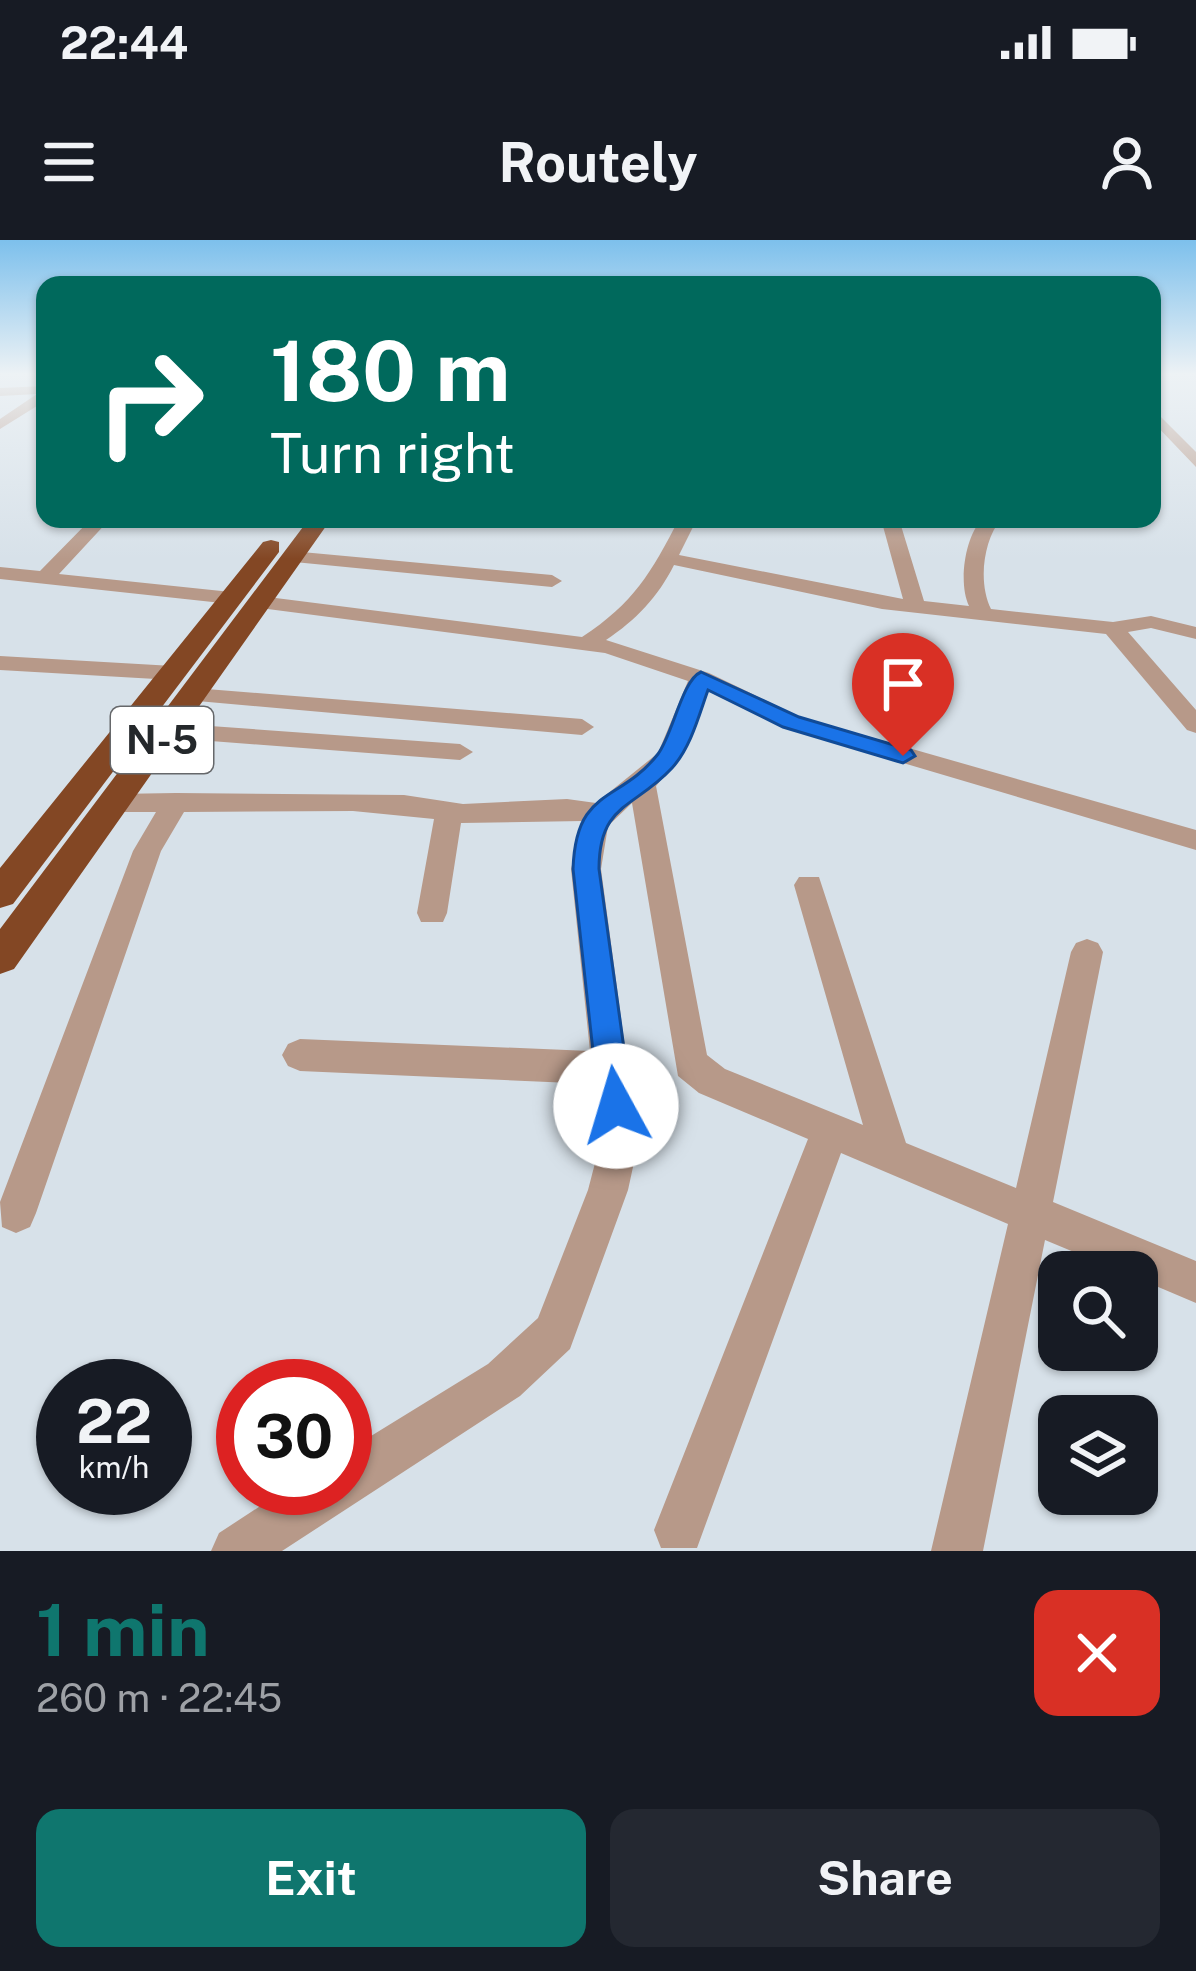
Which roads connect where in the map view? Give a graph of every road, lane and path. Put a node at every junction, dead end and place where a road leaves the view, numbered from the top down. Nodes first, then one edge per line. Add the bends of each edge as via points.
1 (1161, 450) edge
2 (1193, 455) edge
3 (92, 528) edge
4 (287, 528) edge
5 (313, 528) edge
6 (684, 528) edge
7 (892, 528) edge
8 (983, 528) edge
9 (292, 557) junction
10 (671, 559) junction
11 (0, 573) edge
12 (45, 577) junction
13 (552, 581) dead end
14 (245, 600) junction
15 (914, 606) junction
16 (983, 613) junction
17 (1114, 628) junction
18 (1196, 633) edge
19 (589, 643) junction
20 (0, 663) edge
21 (701, 679) junction
22 (183, 684) junction
23 (1196, 725) edge
24 (582, 728) dead end
25 (168, 731) junction
26 (460, 752) dead end
27 (642, 780) junction
28 (116, 802) junction
29 (176, 802) junction
30 (448, 812) junction
31 (599, 813) junction
32 (1196, 840) edge
33 (809, 886) dead end
34 (0, 894) edge
35 (432, 913) dead end
36 (1087, 952) dead end
37 (0, 958) edge
38 (301, 1055) dead end
39 (612, 1068) junction
40 (830, 1130) junction
41 (892, 1156) junction
42 (1029, 1212) junction
43 (16, 1213) dead end
44 (1196, 1282) edge
45 (372, 1463) edge
46 (292, 1515) edge
47 (680, 1530) dead end
48 (237, 1551) edge
49 (958, 1551) edge

1 - 2 street
3 - 12 street
4 - 14 highway, N-5
5 - 9 highway, N-5
6 - 10 street
7 - 15 street
8 - 16 street via 974,595
9 - 13 street
9 - 14 highway, N-5
10 - 15 street
10 - 19 street via 622,620
11 - 12 street
12 - 14 street
14 - 19 street
14 - 22 highway, N-5
15 - 16 street
16 - 17 street
17 - 18 street via 1151,622
17 - 23 street
19 - 21 street
20 - 22 street
21 - 27 street via 665,761
21 - 32 street via 791,722
22 - 24 street
22 - 25 highway, N-5
22 - 34 highway, N-5
25 - 26 street
25 - 28 highway, N-5
27 - 31 street
27 - 40 street via 692,1064 712,1081
28 - 29 street
28 - 37 highway, N-5
29 - 30 street via 370,802
29 - 43 street via 147,851
30 - 31 street
30 - 35 street
31 - 39 street via 586,839 586,869
33 - 41 street
36 - 42 street
38 - 39 street
39 - 45 street via 620,1144 554,1333 505,1380
40 - 41 street
40 - 47 street
41 - 42 street
42 - 44 street
42 - 49 street
46 - 48 street

